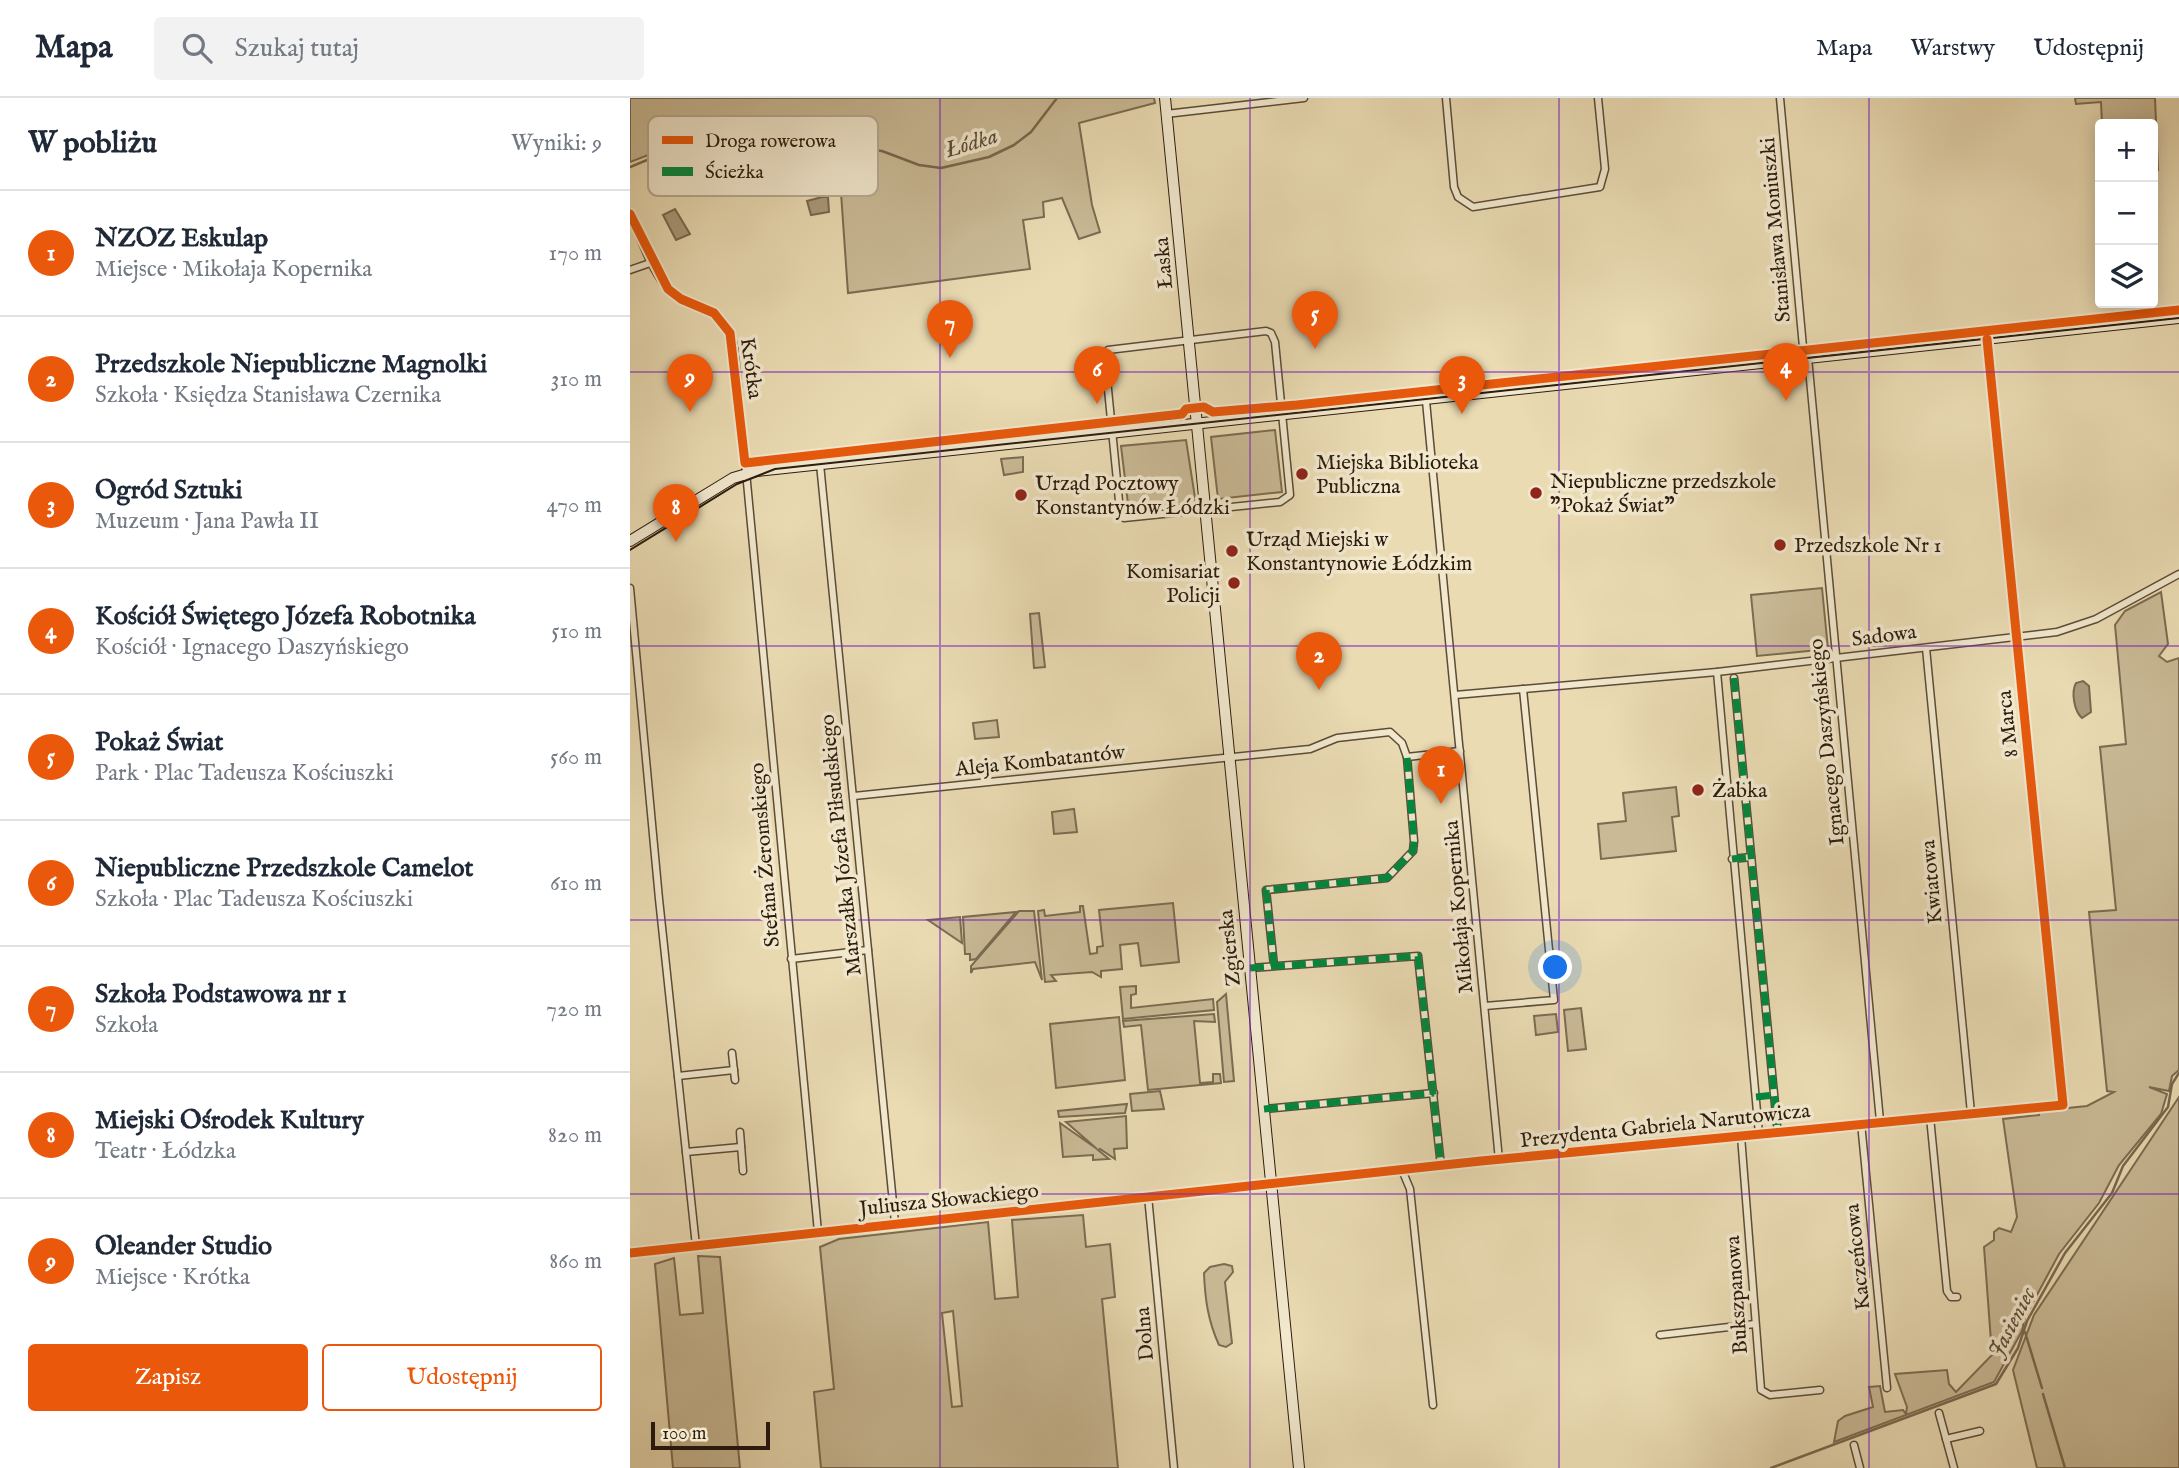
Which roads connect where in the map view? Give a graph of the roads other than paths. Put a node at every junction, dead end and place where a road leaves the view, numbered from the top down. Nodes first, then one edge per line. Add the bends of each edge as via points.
1 (1165, 98) edge
2 (1304, 98) edge
3 (1446, 98) edge
4 (1598, 98) edge
5 (1780, 98) edge
6 (1166, 114) junction
7 (630, 215) edge
8 (653, 262) junction
9 (630, 270) edge
10 (2179, 318) edge
11 (1189, 339) junction
12 (1987, 340) junction
13 (1808, 358) junction
14 (1426, 401) junction
15 (1283, 416) junction
16 (1198, 424) junction
17 (1112, 434) junction
18 (820, 464) junction
19 (746, 474) junction
20 (1205, 510) junction
21 (630, 541) edge
22 (2179, 574) edge
23 (630, 588) edge
24 (2016, 637) junction
25 (1926, 648) junction
26 (1835, 659) junction
27 (1717, 671) junction
28 (1734, 678) dead end
29 (1523, 689) junction
30 (1455, 695) junction
31 (1460, 751) junction
32 (1407, 757) junction
33 (1230, 758) junction
34 (854, 796) junction
35 (1751, 857) junction
36 (1732, 859) junction
37 (868, 950) junction
38 (791, 959) junction
39 (1274, 966) junction
40 (1250, 968) junction
41 (1485, 1006) junction
42 (732, 1053) dead end
43 (734, 1070) junction
44 (678, 1076) junction
45 (735, 1080) dead end
46 (1434, 1093) junction
47 (1774, 1095) junction
48 (1756, 1097) junction
49 (2063, 1105) joint
50 (1264, 1109) junction
51 (1971, 1113) junction
52 (1930, 1117) junction
53 (1881, 1121) junction
54 (1861, 1123) junction
55 (1777, 1125) dead end
56 (740, 1132) dead end
57 (1759, 1134) junction
58 (1741, 1136) junction
59 (741, 1147) junction
60 (686, 1152) junction
61 (1499, 1160) junction
62 (1441, 1166) junction
63 (1402, 1170) junction
64 (743, 1171) dead end
65 (1272, 1184) junction
66 (1148, 1196) junction
67 (895, 1223) junction
68 (818, 1232) junction
69 (696, 1245) junction
70 (630, 1253) edge
71 (1957, 1297) dead end
72 (1755, 1324) junction
73 (1660, 1335) dead end
74 (1887, 1388) dead end
75 (1820, 1390) dead end
76 (1433, 1405) dead end
77 (1939, 1413) dead end
78 (1980, 1431) dead end
79 (1946, 1440) junction
80 (1854, 1445) dead end
81 (1174, 1468) edge
82 (1299, 1468) edge
83 (1860, 1468) edge
84 (1954, 1468) edge

1 - 6 main road, Łaska
2 - 6 street
3 - 4 street via 1454,187 1458,197 1473,207 1600,187 1605,169
5 - 13 street, Stanisława Moniuszki via 1803,347
6 - 11 main road, Łaska
7 - 8 street, Krótka
8 - 9 street
8 - 19 street, Krótka via 671,292 714,313 730,333
10 - 12 main road
11 - 15 street via 1271,333
11 - 16 main road, Łaska
11 - 17 street via 1108,350
12 - 13 main road
12 - 24 street, 8 Marca
13 - 14 main road
13 - 26 street, Ignacego Daszyńskiego
14 - 15 main road
14 - 30 street, Mikołaja Kopernika
15 - 16 main road
15 - 20 street via 1291,491 1286,500
16 - 17 main road
16 - 20 main road, Zgierska
17 - 18 main road
17 - 20 street via 1121,515 1129,519
18 - 19 main road
18 - 34 street, Marszałka Józefa Piłsudskiego
19 - 21 main road
19 - 38 street, Stefana Żeromskiego
20 - 33 main road, Zgierska
22 - 24 street, Sadowa via 2085,624
23 - 44 street
24 - 25 street, Sadowa
24 - 49 street, 8 Marca
25 - 26 street, Sadowa
25 - 51 street, Kwiatowa
26 - 27 street, Sadowa
26 - 53 street, Ignacego Daszyńskiego
27 - 29 street, Sadowa
27 - 36 street
28 - 35 street
29 - 30 street, Sadowa
29 - 41 street via 1554,1000
30 - 31 street, Mikołaja Kopernika
31 - 32 street
31 - 41 street, Mikołaja Kopernika
32 - 33 street, Aleja Kombatantów via 1402,743 1390,732 1337,738 1310,749
32 - 39 street via 1413,851 1387,878 1266,890
33 - 34 street, Aleja Kombatantów
33 - 40 main road, Zgierska
34 - 37 street, Marszałka Józefa Piłsudskiego
35 - 36 street
35 - 47 street
36 - 48 street
37 - 38 street
37 - 67 street, Marszałka Józefa Piłsudskiego
38 - 68 street, Stefana Żeromskiego
39 - 40 street
39 - 46 street via 1418,956
40 - 50 main road, Zgierska
41 - 61 street, Mikołaja Kopernika
42 - 43 street
43 - 44 street
43 - 45 street
44 - 60 street
46 - 50 street
46 - 62 street
47 - 48 street
47 - 55 street
48 - 57 street
49 - 51 street, Prezydenta Gabriela Narutowicza
50 - 65 main road, Zgierska
51 - 52 street, Prezydenta Gabriela Narutowicza
52 - 53 street, Prezydenta Gabriela Narutowicza
52 - 71 street via 1947,1291
53 - 54 street, Prezydenta Gabriela Narutowicza
54 - 57 street, Prezydenta Gabriela Narutowicza
54 - 74 street, Kaczeńcowa
56 - 59 street
57 - 58 street, Prezydenta Gabriela Narutowicza
58 - 61 street, Prezydenta Gabriela Narutowicza
58 - 72 street, Bukszpanowa
59 - 60 street
59 - 64 street
60 - 69 street
61 - 62 street, Prezydenta Gabriela Narutowicza
62 - 63 street, Prezydenta Gabriela Narutowicza
63 - 65 street, Prezydenta Gabriela Narutowicza
63 - 76 street via 1410,1189
65 - 66 street, Juliusza Słowackiego
65 - 82 main road, Zgierska
66 - 67 street, Juliusza Słowackiego
66 - 81 street, Dolna
67 - 68 street, Juliusza Słowackiego
68 - 69 street, Juliusza Słowackiego
69 - 70 street, Juliusza Słowackiego
72 - 73 street
72 - 75 street, Bukszpanowa via 1764,1394
77 - 79 street
78 - 79 street
79 - 84 street
80 - 83 street

